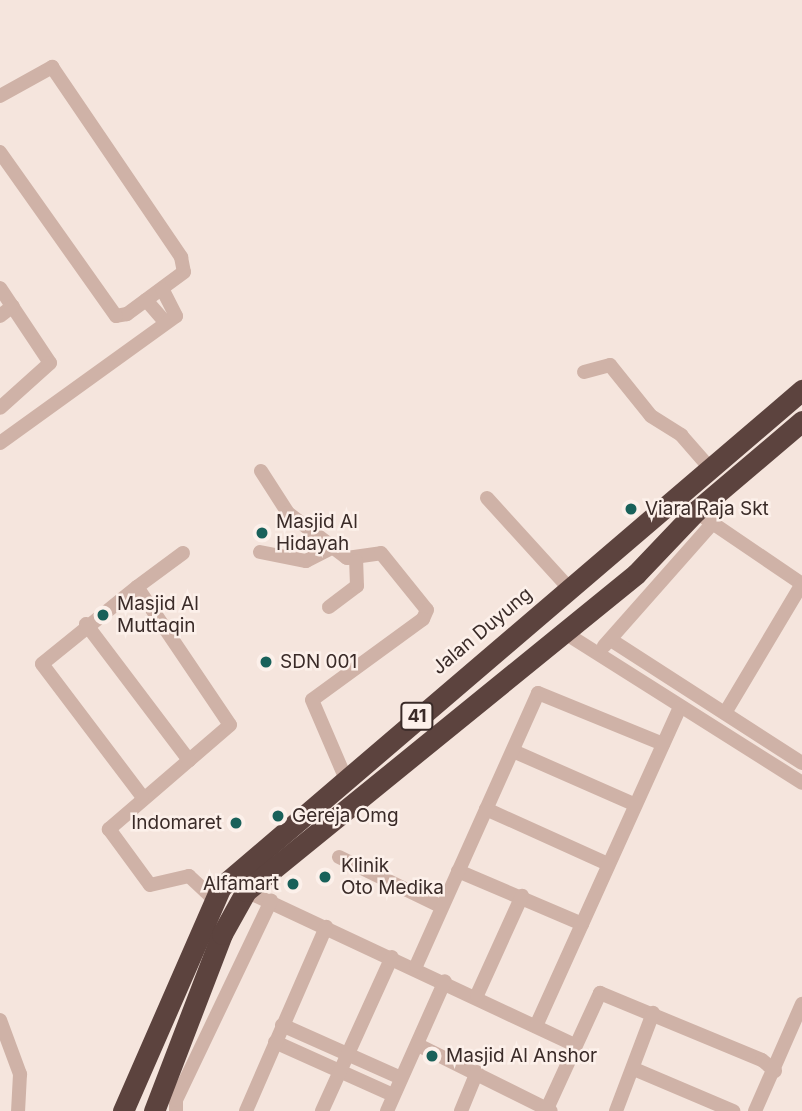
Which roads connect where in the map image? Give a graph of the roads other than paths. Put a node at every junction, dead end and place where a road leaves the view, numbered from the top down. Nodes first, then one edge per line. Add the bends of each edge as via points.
1 (0, 96) edge
2 (0, 152) edge
3 (0, 288) edge
4 (162, 289) junction
5 (146, 300) junction
6 (13, 306) junction
7 (0, 316) edge
8 (171, 319) junction
9 (584, 372) dead end
10 (802, 390) edge
11 (0, 408) edge
12 (802, 421) edge
13 (0, 443) edge
14 (709, 467) junction
15 (261, 471) dead end
16 (488, 498) dead end
17 (704, 518) junction
18 (631, 534) junction
19 (336, 546) junction
20 (260, 552) dead end
21 (183, 553) dead end
22 (653, 555) junction
23 (356, 561) junction
24 (595, 565) junction
25 (802, 584) edge
26 (136, 587) junction
27 (569, 588) junction
28 (617, 588) junction
29 (328, 607) dead end
30 (86, 624) junction
31 (562, 631) junction
32 (611, 640) junction
33 (596, 654) junction
34 (679, 709) junction
35 (723, 711) junction
36 (713, 727) junction
37 (663, 744) junction
38 (513, 751) junction
39 (189, 760) junction
40 (802, 763) edge
41 (785, 773) junction
42 (345, 776) junction
43 (802, 783) edge
44 (142, 796) junction
45 (634, 804) junction
46 (486, 809) junction
47 (339, 857) dead end
48 (608, 864) junction
49 (458, 871) junction
50 (246, 891) junction
51 (523, 896) junction
52 (215, 900) junction
53 (271, 901) junction
54 (442, 906) junction
55 (582, 924) junction
56 (326, 927) junction
57 (392, 957) junction
58 (416, 967) junction
59 (445, 981) junction
60 (477, 995) junction
61 (802, 1007) edge
62 (653, 1013) junction
63 (0, 1020) edge
64 (282, 1025) junction
65 (536, 1026) junction
66 (275, 1042) junction
67 (418, 1045) junction
68 (575, 1045) junction
69 (348, 1055) junction
70 (634, 1069) junction
71 (340, 1072) junction
72 (477, 1072) junction
73 (775, 1072) junction
74 (401, 1078) junction
75 (393, 1095) junction
76 (548, 1110) edge
77 (18, 1111) edge
78 (123, 1111) edge
79 (154, 1111) edge
80 (176, 1111) edge
81 (246, 1111) edge
82 (322, 1111) edge
83 (387, 1111) edge
84 (461, 1111) edge
85 (616, 1111) edge
86 (733, 1111) edge
87 (755, 1111) edge

1 - 4 street via 52,67 185,264
2 - 5 street via 116,316
3 - 6 street
4 - 5 street
4 - 8 street
5 - 8 street
6 - 7 street
6 - 11 street via 50,363
8 - 13 street
9 - 14 street via 610,365 651,416 681,435
10 - 14 highway, Jalan Duyung / 41
12 - 17 highway, 41
14 - 18 highway, Jalan Duyung / 41
15 - 19 street via 288,513
16 - 27 street
17 - 22 highway, 41
17 - 25 street
17 - 32 street
18 - 22 highway via 631,555
18 - 24 highway, Jalan Duyung / 41
19 - 20 street via 306,561
19 - 23 street
21 - 26 street
22 - 28 highway, 41
23 - 29 street via 357,586
23 - 42 street via 381,553 427,610 423,619 312,700
24 - 27 highway, Jalan Duyung / 41
24 - 28 highway via 618,565
25 - 35 street
26 - 30 street
26 - 39 street via 229,719 229,731
27 - 42 highway, Jalan Duyung / 41
28 - 31 highway, 41
30 - 39 street
30 - 44 street via 45,655 43,669
31 - 33 street
31 - 50 highway, 41
32 - 33 street
32 - 35 street
33 - 34 street
34 - 36 street
34 - 37 street
35 - 36 street
35 - 40 street
36 - 41 street
37 - 38 street via 545,692 538,693
37 - 45 street
38 - 45 street
38 - 46 street
39 - 44 street
40 - 41 street
41 - 43 street
42 - 52 highway, Jalan Duyung / 41 via 247,859
44 - 52 street via 110,823 111,836 150,886 189,876
45 - 48 street
46 - 48 street
46 - 49 street
47 - 54 street
48 - 55 street
49 - 51 street
49 - 54 street
50 - 53 street
50 - 79 highway, 41 via 222,934
51 - 55 street
51 - 60 street
52 - 78 highway, Jalan Duyung / 41
53 - 56 street
53 - 80 street via 176,1100
54 - 58 street
55 - 65 street
56 - 57 street
56 - 64 street
57 - 58 street
57 - 69 street
58 - 59 street
59 - 60 street
59 - 67 street
60 - 65 street
61 - 73 street
62 - 68 street via 600,993
62 - 70 street
62 - 73 street
63 - 77 street via 20,1074
64 - 66 street
64 - 69 street
65 - 68 street
66 - 71 street
66 - 81 street
67 - 72 street
67 - 74 street
68 - 76 street
69 - 71 street
69 - 74 street
70 - 85 street
70 - 86 street
71 - 75 street
71 - 82 street
72 - 76 street
72 - 84 street
73 - 87 street
74 - 75 street
75 - 83 street

